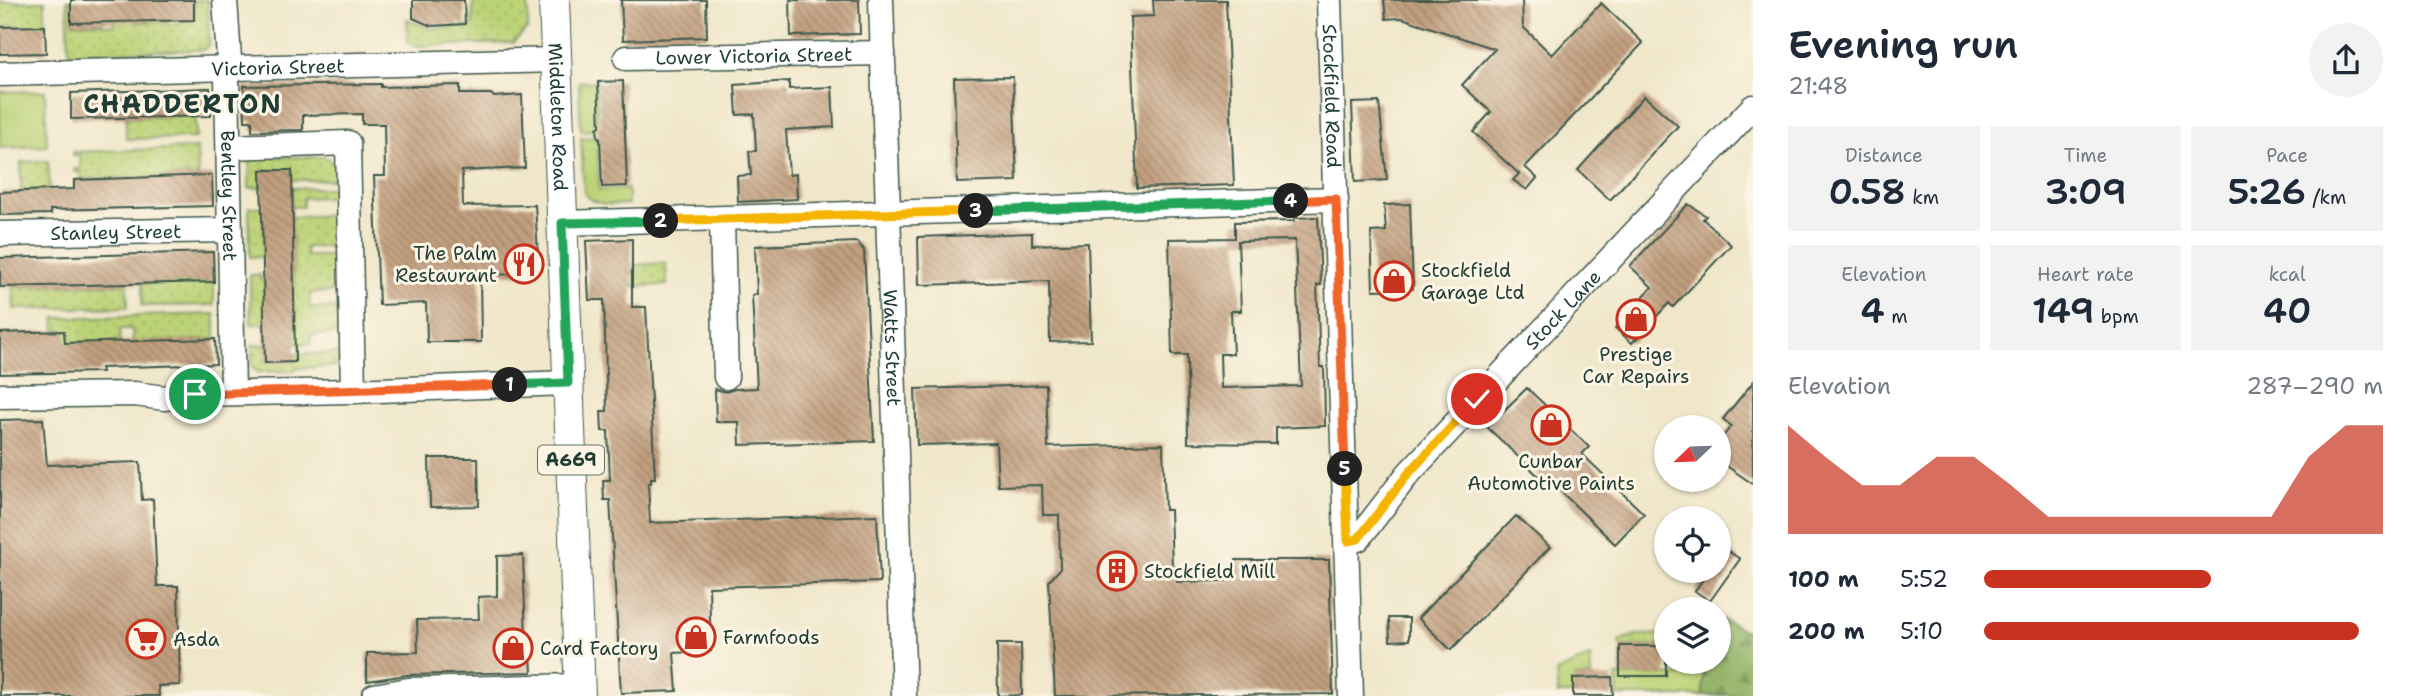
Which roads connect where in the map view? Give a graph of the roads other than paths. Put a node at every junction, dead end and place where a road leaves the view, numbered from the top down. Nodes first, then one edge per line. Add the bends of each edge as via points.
1 (225, 0) edge
2 (554, 0) edge
3 (881, 0) edge
4 (1329, 0) edge
5 (883, 53) junction
6 (626, 58) dead end
7 (556, 60) junction
8 (228, 68) junction
9 (0, 74) edge
10 (1753, 107) edge
11 (229, 147) junction
12 (1336, 199) junction
13 (888, 214) junction
14 (722, 220) junction
15 (562, 223) junction
16 (229, 230) junction
17 (0, 234) edge
18 (726, 377) dead end
19 (568, 383) junction
20 (353, 391) junction
21 (233, 393) junction
22 (0, 396) edge
23 (1348, 541) junction
24 (580, 691) edge
25 (374, 696) edge
26 (904, 696) edge
27 (1351, 696) edge

1 - 8 street, Bentley Street
2 - 7 main road, Middleton Road / A669
3 - 5 street, Watts Street
4 - 12 street, Stockfield Road
5 - 6 street, Lower Victoria Street
5 - 13 street, Watts Street
7 - 8 street, Victoria Street
7 - 15 main road, Middleton Road / A669
8 - 9 street, Victoria Street
8 - 11 street, Bentley Street
10 - 23 street, Stock Lane via 1423,457 1358,539
11 - 16 street, Bentley Street
11 - 20 street via 348,143
12 - 13 street
12 - 23 street, Stockfield Road
13 - 14 street
13 - 26 street, Watts Street
14 - 15 street
14 - 18 street
15 - 19 main road, Middleton Road / A669
16 - 17 street, Stanley Street
16 - 21 street, Bentley Street
19 - 20 street
19 - 24 main road, Middleton Road / A669
20 - 21 street
21 - 22 street via 164,398 135,394
23 - 27 street, Stockfield Road
24 - 25 street via 408,690

